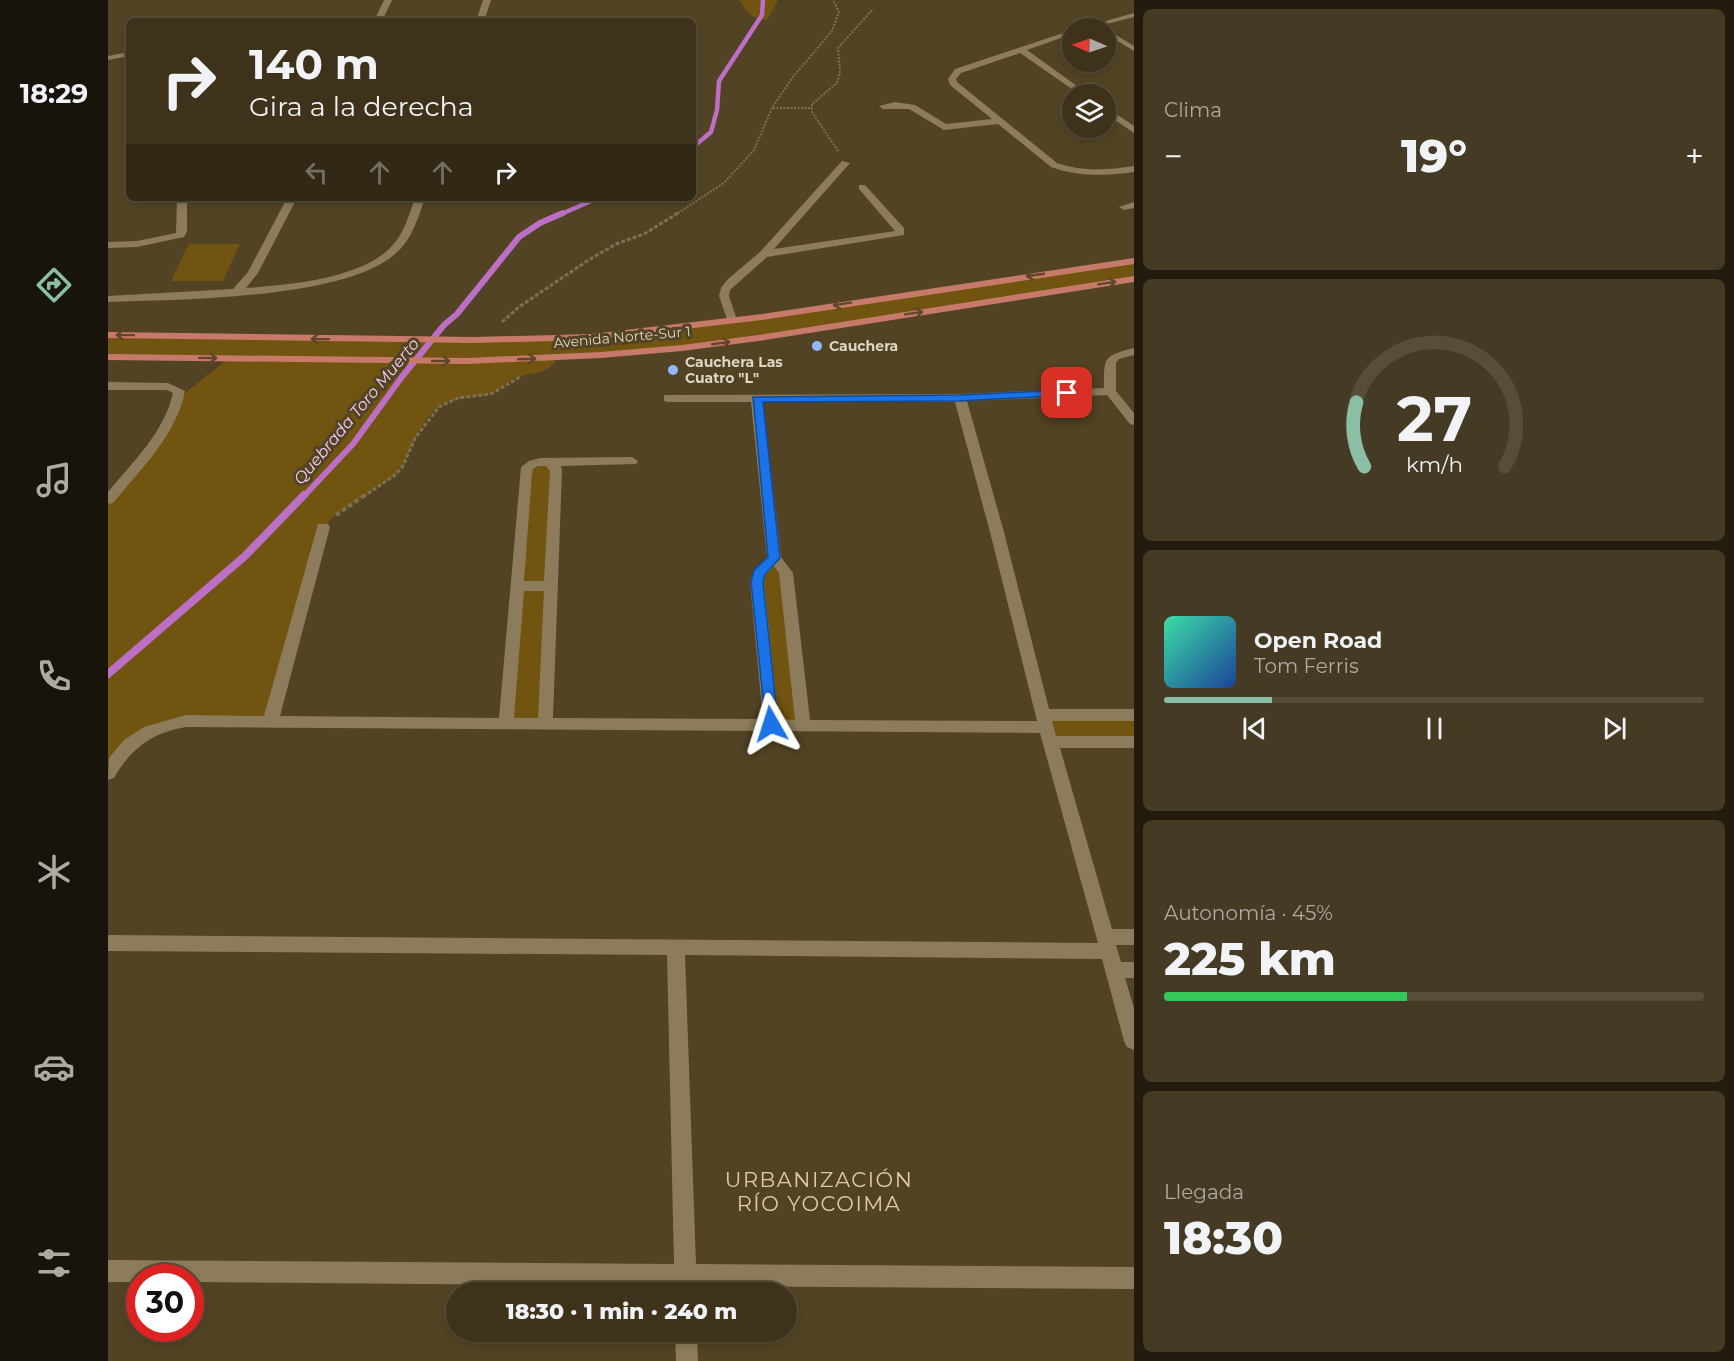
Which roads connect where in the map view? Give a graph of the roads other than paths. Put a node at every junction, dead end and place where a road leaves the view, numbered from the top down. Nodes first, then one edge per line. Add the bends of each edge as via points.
1 (388, 0) edge
2 (487, 0) edge
3 (1134, 15) edge
4 (379, 18) edge
5 (481, 18) edge
6 (1116, 21) edge
7 (1062, 36) edge
8 (1116, 37) edge
9 (1134, 49) edge
10 (1021, 50) junction
11 (126, 55) edge
12 (108, 58) edge
13 (1070, 84) edge
14 (883, 106) dead end
15 (1116, 117) edge
16 (1000, 121) junction
17 (1134, 130) edge
18 (845, 163) road end
19 (1134, 169) edge
20 (862, 187) dead end
21 (182, 201) edge
22 (290, 201) edge
23 (419, 201) edge
24 (108, 245) edge
25 (764, 254) junction
26 (1134, 261) edge
27 (1134, 279) edge
28 (237, 292) junction
29 (108, 299) edge
30 (732, 320) junction
31 (108, 335) edge
32 (1134, 351) edge
33 (108, 357) edge
34 (108, 386) edge
35 (1110, 391) junction
36 (668, 398) dead end
37 (960, 398) junction
38 (757, 399) junction
39 (1134, 421) edge
40 (632, 461) dead end
41 (550, 462) junction
42 (126, 477) junction
43 (108, 486) edge
44 (108, 500) edge
45 (323, 527) road end
46 (774, 558) junction
47 (517, 586) junction
48 (551, 586) junction
49 (1134, 715) edge
50 (270, 723) junction
51 (506, 723) junction
52 (545, 723) junction
53 (771, 724) junction
54 (803, 724) junction
55 (1046, 728) junction
56 (1134, 742) edge
57 (108, 774) edge
58 (1134, 937) edge
59 (108, 943) edge
60 (1107, 944) junction
61 (676, 946) junction
62 (1114, 970) junction
63 (1134, 970) edge
64 (1134, 1041) edge
65 (108, 1270) edge
66 (1134, 1278) edge
67 (603, 1282) edge
68 (685, 1282) edge
69 (797, 1283) edge
70 (686, 1342) edge
71 (687, 1361) edge

1 - 4 street
2 - 5 street
3 - 6 street
7 - 10 street
8 - 9 street
10 - 13 street
10 - 16 street via 958,71 952,79
11 - 12 street
14 - 16 street via 919,107 944,127
15 - 17 street
16 - 19 street via 1067,171 1100,174
18 - 25 street
20 - 25 street via 900,233
21 - 24 street via 180,235
22 - 28 street via 253,273
23 - 28 street via 401,243 370,267 327,279
25 - 30 street via 725,290 725,305
26 -> 30 main road, Avenida Norte-Sur 1
33 -> 27 main road, Avenida Norte-Sur 1 via 468,361 555,358 711,345
28 - 29 street
30 -> 31 main road, Avenida Norte-Sur 1 via 591,337 490,340
32 - 35 street via 1115,357 1110,363
34 - 42 street via 179,392 173,413
35 - 37 street
35 - 39 street
36 - 38 street
37 - 38 street
37 - 55 street
38 - 46 street
40 - 41 street
41 - 47 street via 527,467
41 - 48 street via 556,471
42 - 43 street
42 - 44 street
45 - 50 street
46 - 53 street via 759,573 757,582
46 - 54 street via 786,573
47 - 48 street
47 - 51 street
48 - 52 street
49 - 55 street
50 - 51 street
50 - 57 street via 167,724 144,733 126,747
51 - 52 street
52 - 53 street
53 - 54 street
54 - 55 street
55 - 56 street
55 - 60 street
58 - 60 street
59 - 61 street
60 - 61 street
60 - 62 street
61 - 68 street
62 - 63 street
62 - 64 street
65 - 67 street
66 - 69 street
70 - 71 street

